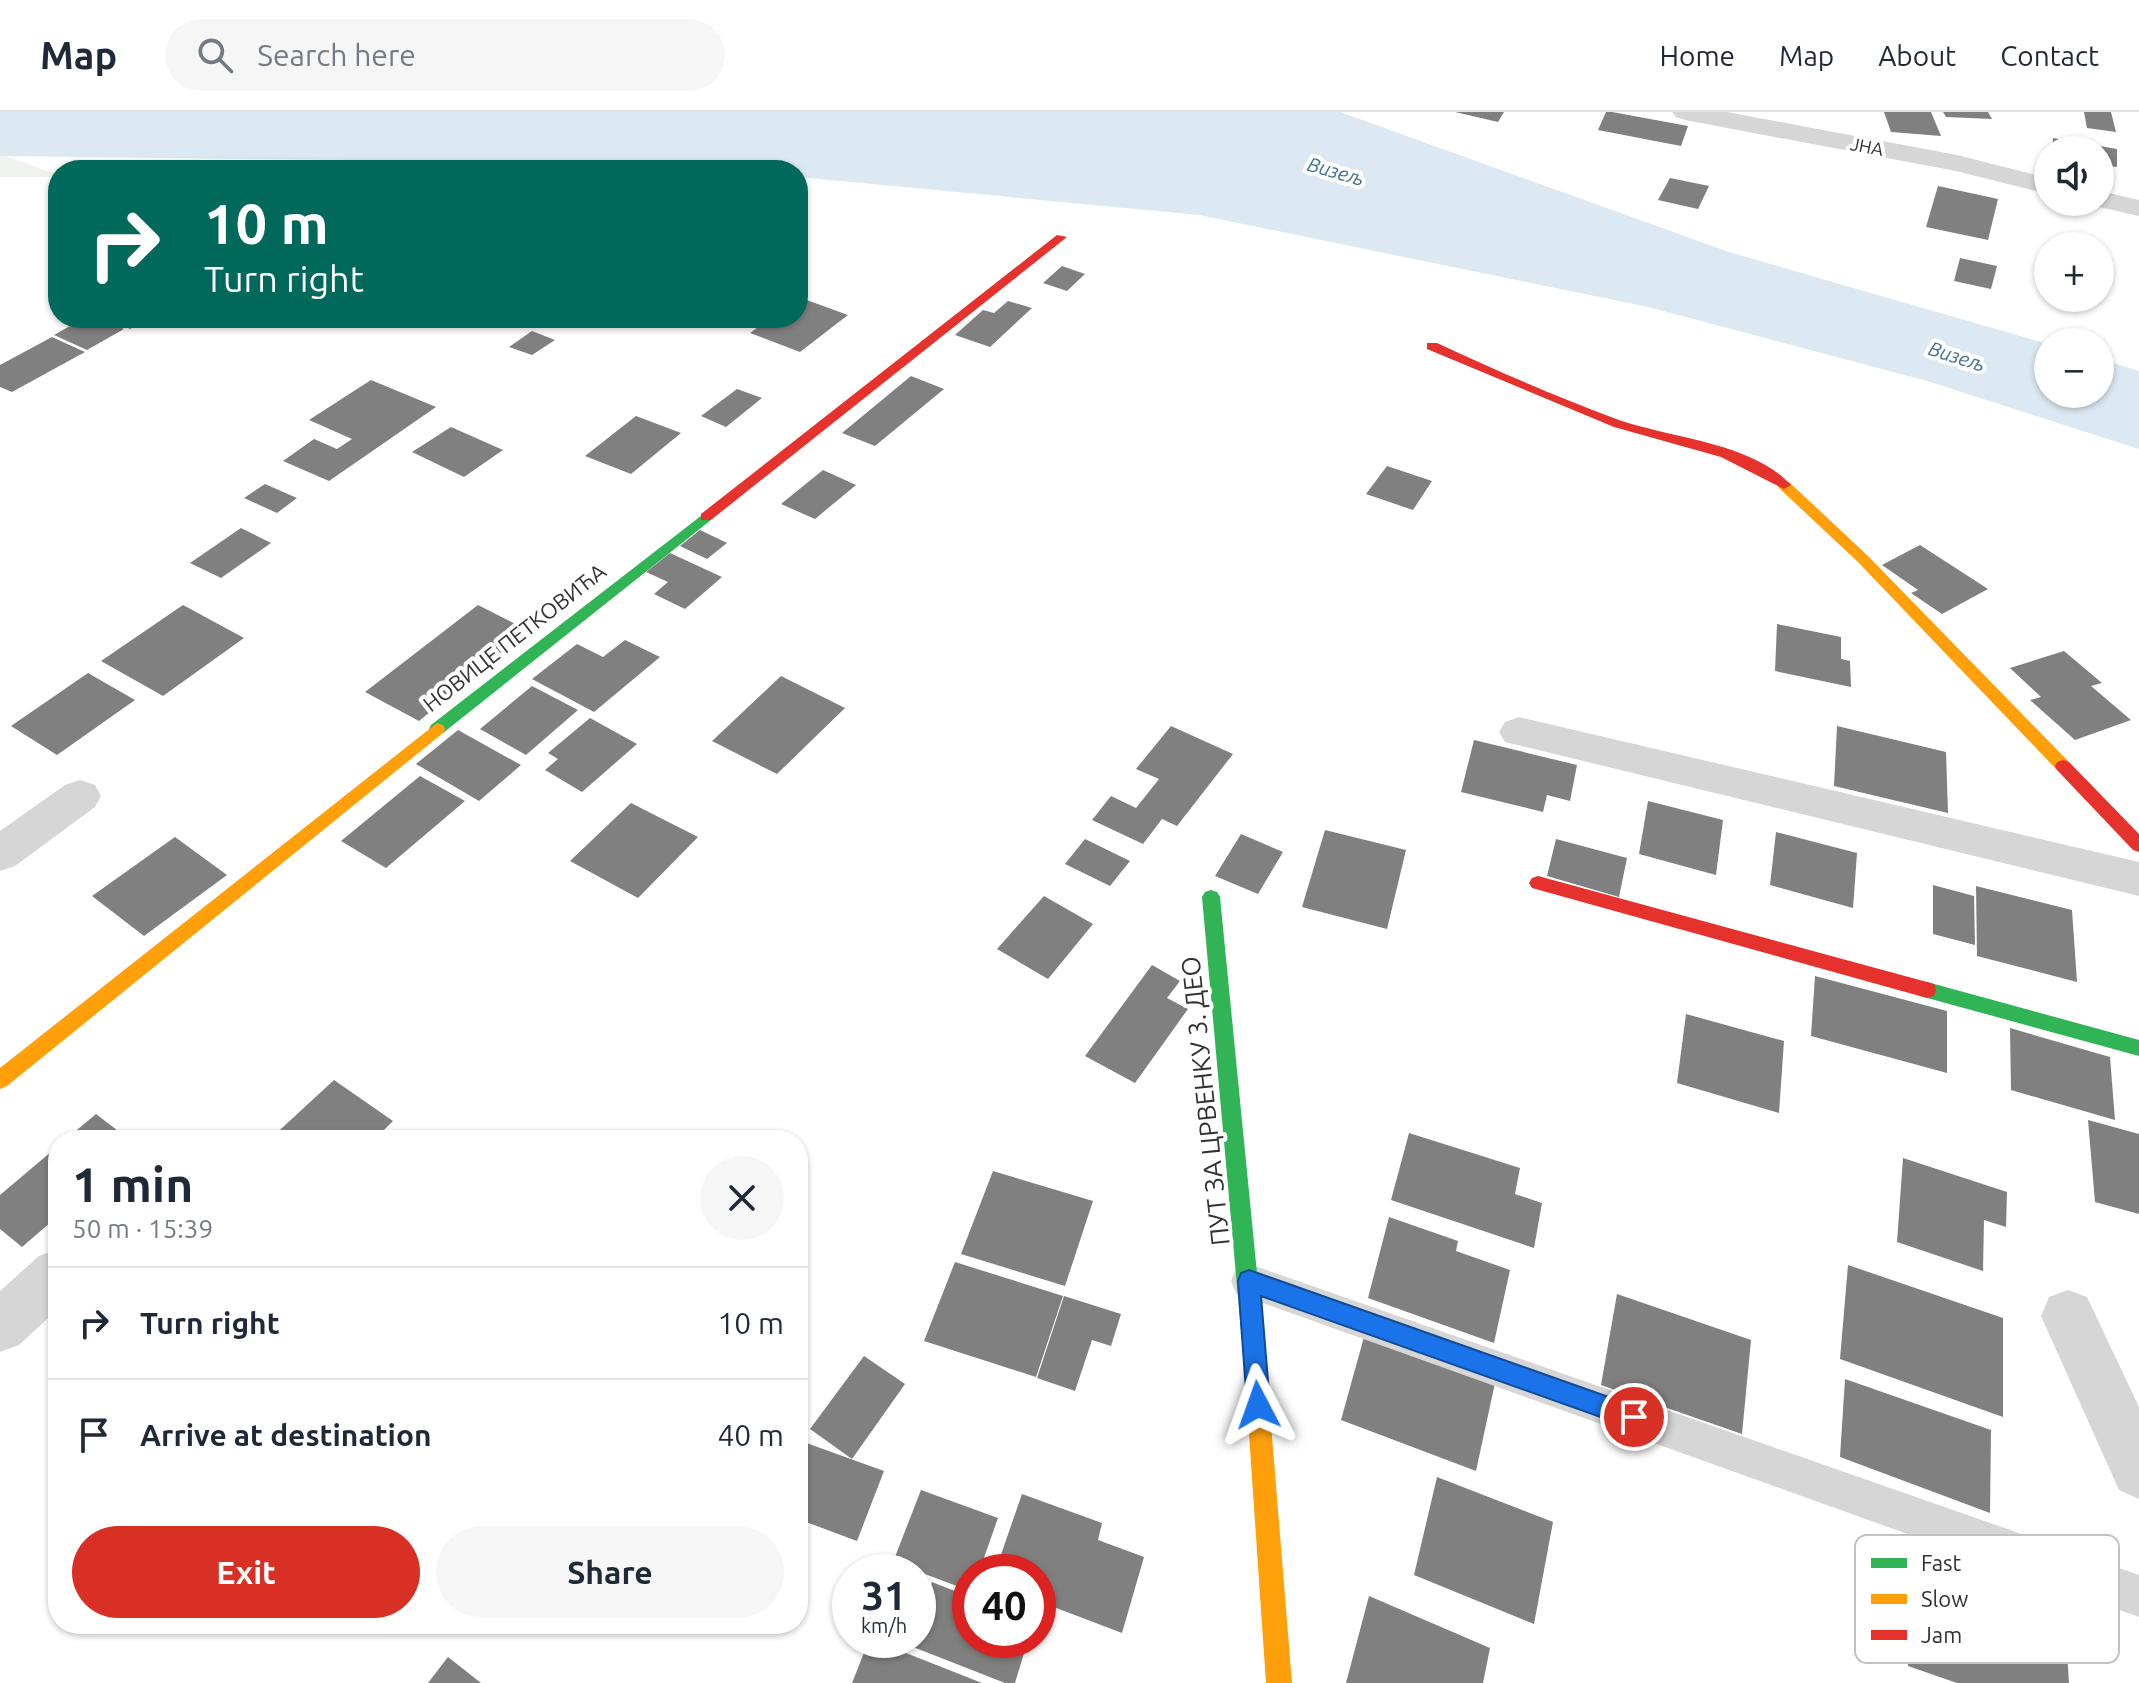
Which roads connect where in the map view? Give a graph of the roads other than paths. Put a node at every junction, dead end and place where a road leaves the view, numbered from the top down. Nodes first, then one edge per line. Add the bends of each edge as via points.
1 (1685, 112) edge
2 (2034, 182) edge
3 (2114, 202) edge
4 (2139, 208) edge
5 (1061, 237) dead end
6 (1432, 346) dead end
7 (1519, 732) dead end
8 (80, 796) dead end
9 (2139, 845) edge
10 (0, 854) edge
11 (2139, 879) edge
12 (1538, 883) dead end
13 (1211, 897) dead end
14 (2139, 1048) edge
15 (0, 1080) edge
16 (1249, 1281) junction
17 (48, 1283) edge
18 (2068, 1316) dead end
19 (0, 1326) edge
20 (2139, 1470) edge
21 (1967, 1535) edge
22 (2119, 1589) edge
23 (2139, 1596) edge
24 (1279, 1683) edge

1 - 2 street, ЈНА
3 - 4 street
5 - 15 street, НОВИЦЕ ПЕТКОВИЋА
6 - 9 street via 1525,389 1622,425 1706,448 1781,482 1863,559
7 - 11 street
8 - 10 street
12 - 14 street
13 - 16 street, ПУТ ЗА ЦРВЕНКУ 3. ДЕО
16 - 21 lane
16 - 24 street, ПУТ ЗА ЦРВЕНКУ 3. ДЕО
17 - 19 street
18 - 20 street
22 - 23 lane

